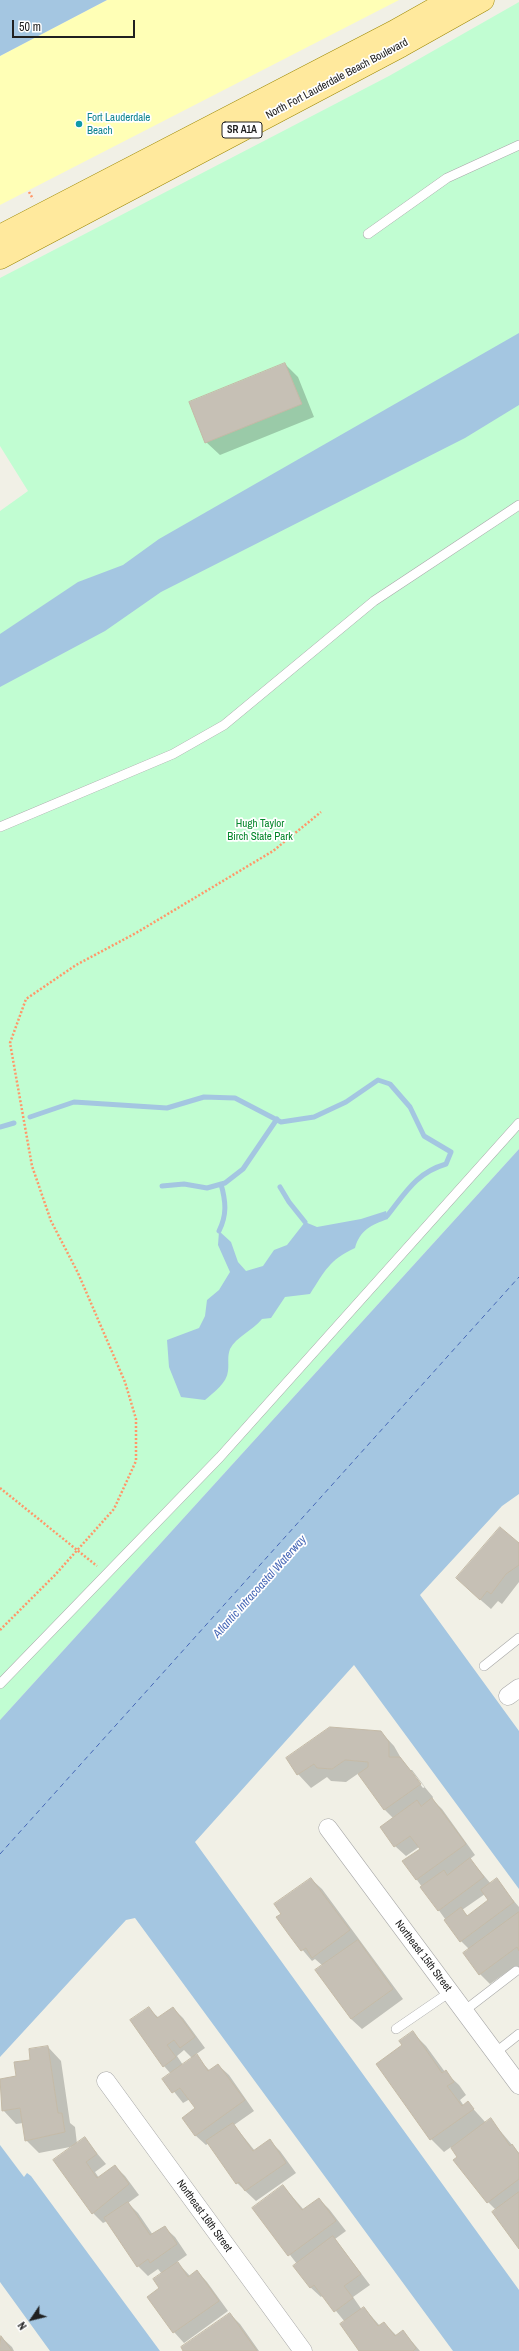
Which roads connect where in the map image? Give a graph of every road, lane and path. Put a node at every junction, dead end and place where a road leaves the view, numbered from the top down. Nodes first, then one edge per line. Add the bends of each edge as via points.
1 (450, 0) edge
2 (483, 0) edge
3 (519, 145) edge
4 (368, 234) dead end
5 (0, 236) edge
6 (0, 258) edge
7 (519, 505) edge
8 (321, 812) dead end
9 (0, 827) edge
10 (519, 1123) edge
11 (0, 1488) edge
12 (77, 1550) junction
13 (107, 1574) junction
14 (0, 1630) edge
15 (519, 1638) edge
16 (484, 1666) dead end
17 (0, 1684) edge
18 (328, 1828) dead end
19 (516, 1971) dead end
20 (450, 1992) junction
21 (464, 2010) junction
22 (396, 2029) dead end
23 (519, 2034) edge
24 (495, 2052) junction
25 (106, 2081) dead end
26 (518, 2081) edge
27 (303, 2351) edge

1 - 5 main road, North Fort Lauderdale Beach Boulevard / SR A1A via 394,32
2 - 6 main road, North Fort Lauderdale Beach Boulevard / SR A1A
3 - 4 lane via 447,178
7 - 9 lane via 374,600 224,725 173,754
8 - 12 path via 273,851 76,966 26,999 10,1043 32,1166 51,1221 78,1273 125,1382 136,1419 136,1461 114,1509
10 - 13 lane via 220,1457
11 - 12 path
12 - 13 path
12 - 14 path
13 - 17 lane
15 - 16 lane
18 - 20 street, Northeast 15th Street
19 - 21 lane
20 - 21 street, Northeast 15th Street
20 - 22 lane
21 - 24 street, Northeast 15th Street
23 - 24 lane
24 - 26 street, Northeast 15th Street
25 - 27 street, Northeast 16th Street

